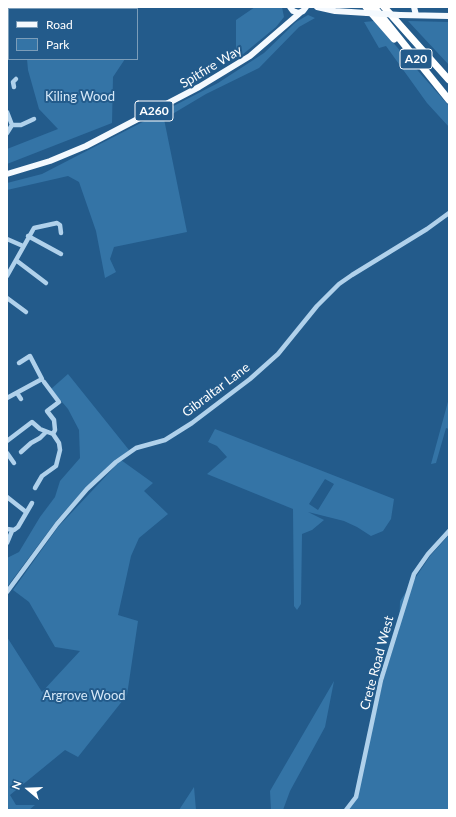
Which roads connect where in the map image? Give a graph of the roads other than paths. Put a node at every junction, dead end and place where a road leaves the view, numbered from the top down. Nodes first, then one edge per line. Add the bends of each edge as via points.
1 (317, 7) edge
2 (374, 7) edge
3 (384, 7) edge
4 (410, 7) edge
5 (414, 7) edge
6 (291, 8) edge
7 (304, 9) edge
8 (366, 10) edge
9 (413, 15) junction
10 (449, 16) edge
11 (287, 24) junction
12 (7, 80) edge
13 (432, 80) junction
14 (449, 80) edge
15 (14, 83) dead end
16 (449, 100) edge
17 (7, 112) edge
18 (34, 119) dead end
19 (12, 125) junction
20 (7, 133) edge
21 (7, 174) edge
22 (449, 213) edge
23 (61, 233) dead end
24 (28, 236) junction
25 (7, 239) edge
26 (24, 246) junction
27 (61, 254) dead end
28 (16, 261) junction
29 (7, 276) edge
30 (46, 283) dead end
31 (7, 298) edge
32 (26, 312) dead end
33 (19, 363) dead end
34 (44, 382) dead end
35 (17, 392) junction
36 (7, 398) edge
37 (21, 399) dead end
38 (46, 432) junction
39 (53, 434) junction
40 (7, 441) edge
41 (21, 452) dead end
42 (7, 454) edge
43 (14, 462) dead end
44 (35, 488) dead end
45 (8, 501) edge
46 (32, 503) dead end
47 (26, 512) junction
48 (7, 529) edge
49 (12, 531) junction
50 (449, 531) edge
51 (7, 543) edge
52 (7, 592) edge
53 (346, 810) edge

1 - 7 main road, A260
1 - 8 main road, A260 via 335,11
2 - 13 highway, A20
3 - 14 highway, A20
4 - 9 main road
5 - 9 main road
6 - 7 main road via 296,12
6 - 11 main road via 291,17
7 - 11 main road, Spitfire Way / A260
8 - 9 main road, A260, bridge
8 - 13 highway
9 - 10 main road, A260
11 - 21 main road, Spitfire Way / A260 via 236,66 200,87 86,146 50,161
12 - 15 street
13 - 16 highway, A20
17 - 19 street
18 - 19 street via 27,120 21,125
19 - 20 street
22 - 52 street, Gibraltar Lane via 339,284 317,306 278,354 192,423 165,440 136,448 116,462 87,489 57,524
23 - 24 street via 60,225 56,223 34,228
24 - 26 street
24 - 27 street
25 - 26 street
26 - 28 street
28 - 29 street
28 - 30 street
31 - 32 street
33 - 35 street via 30,356 42,379
34 - 39 street via 60,400 47,412 54,420
35 - 36 street
35 - 37 street
38 - 39 street
38 - 40 street via 32,422
38 - 41 street
39 - 44 street via 60,446 57,464 41,477
42 - 43 street
45 - 47 street
46 - 47 street
47 - 49 street via 18,527
48 - 49 street
49 - 51 street
50 - 53 street, Crete Road West via 414,574 381,680 356,797

